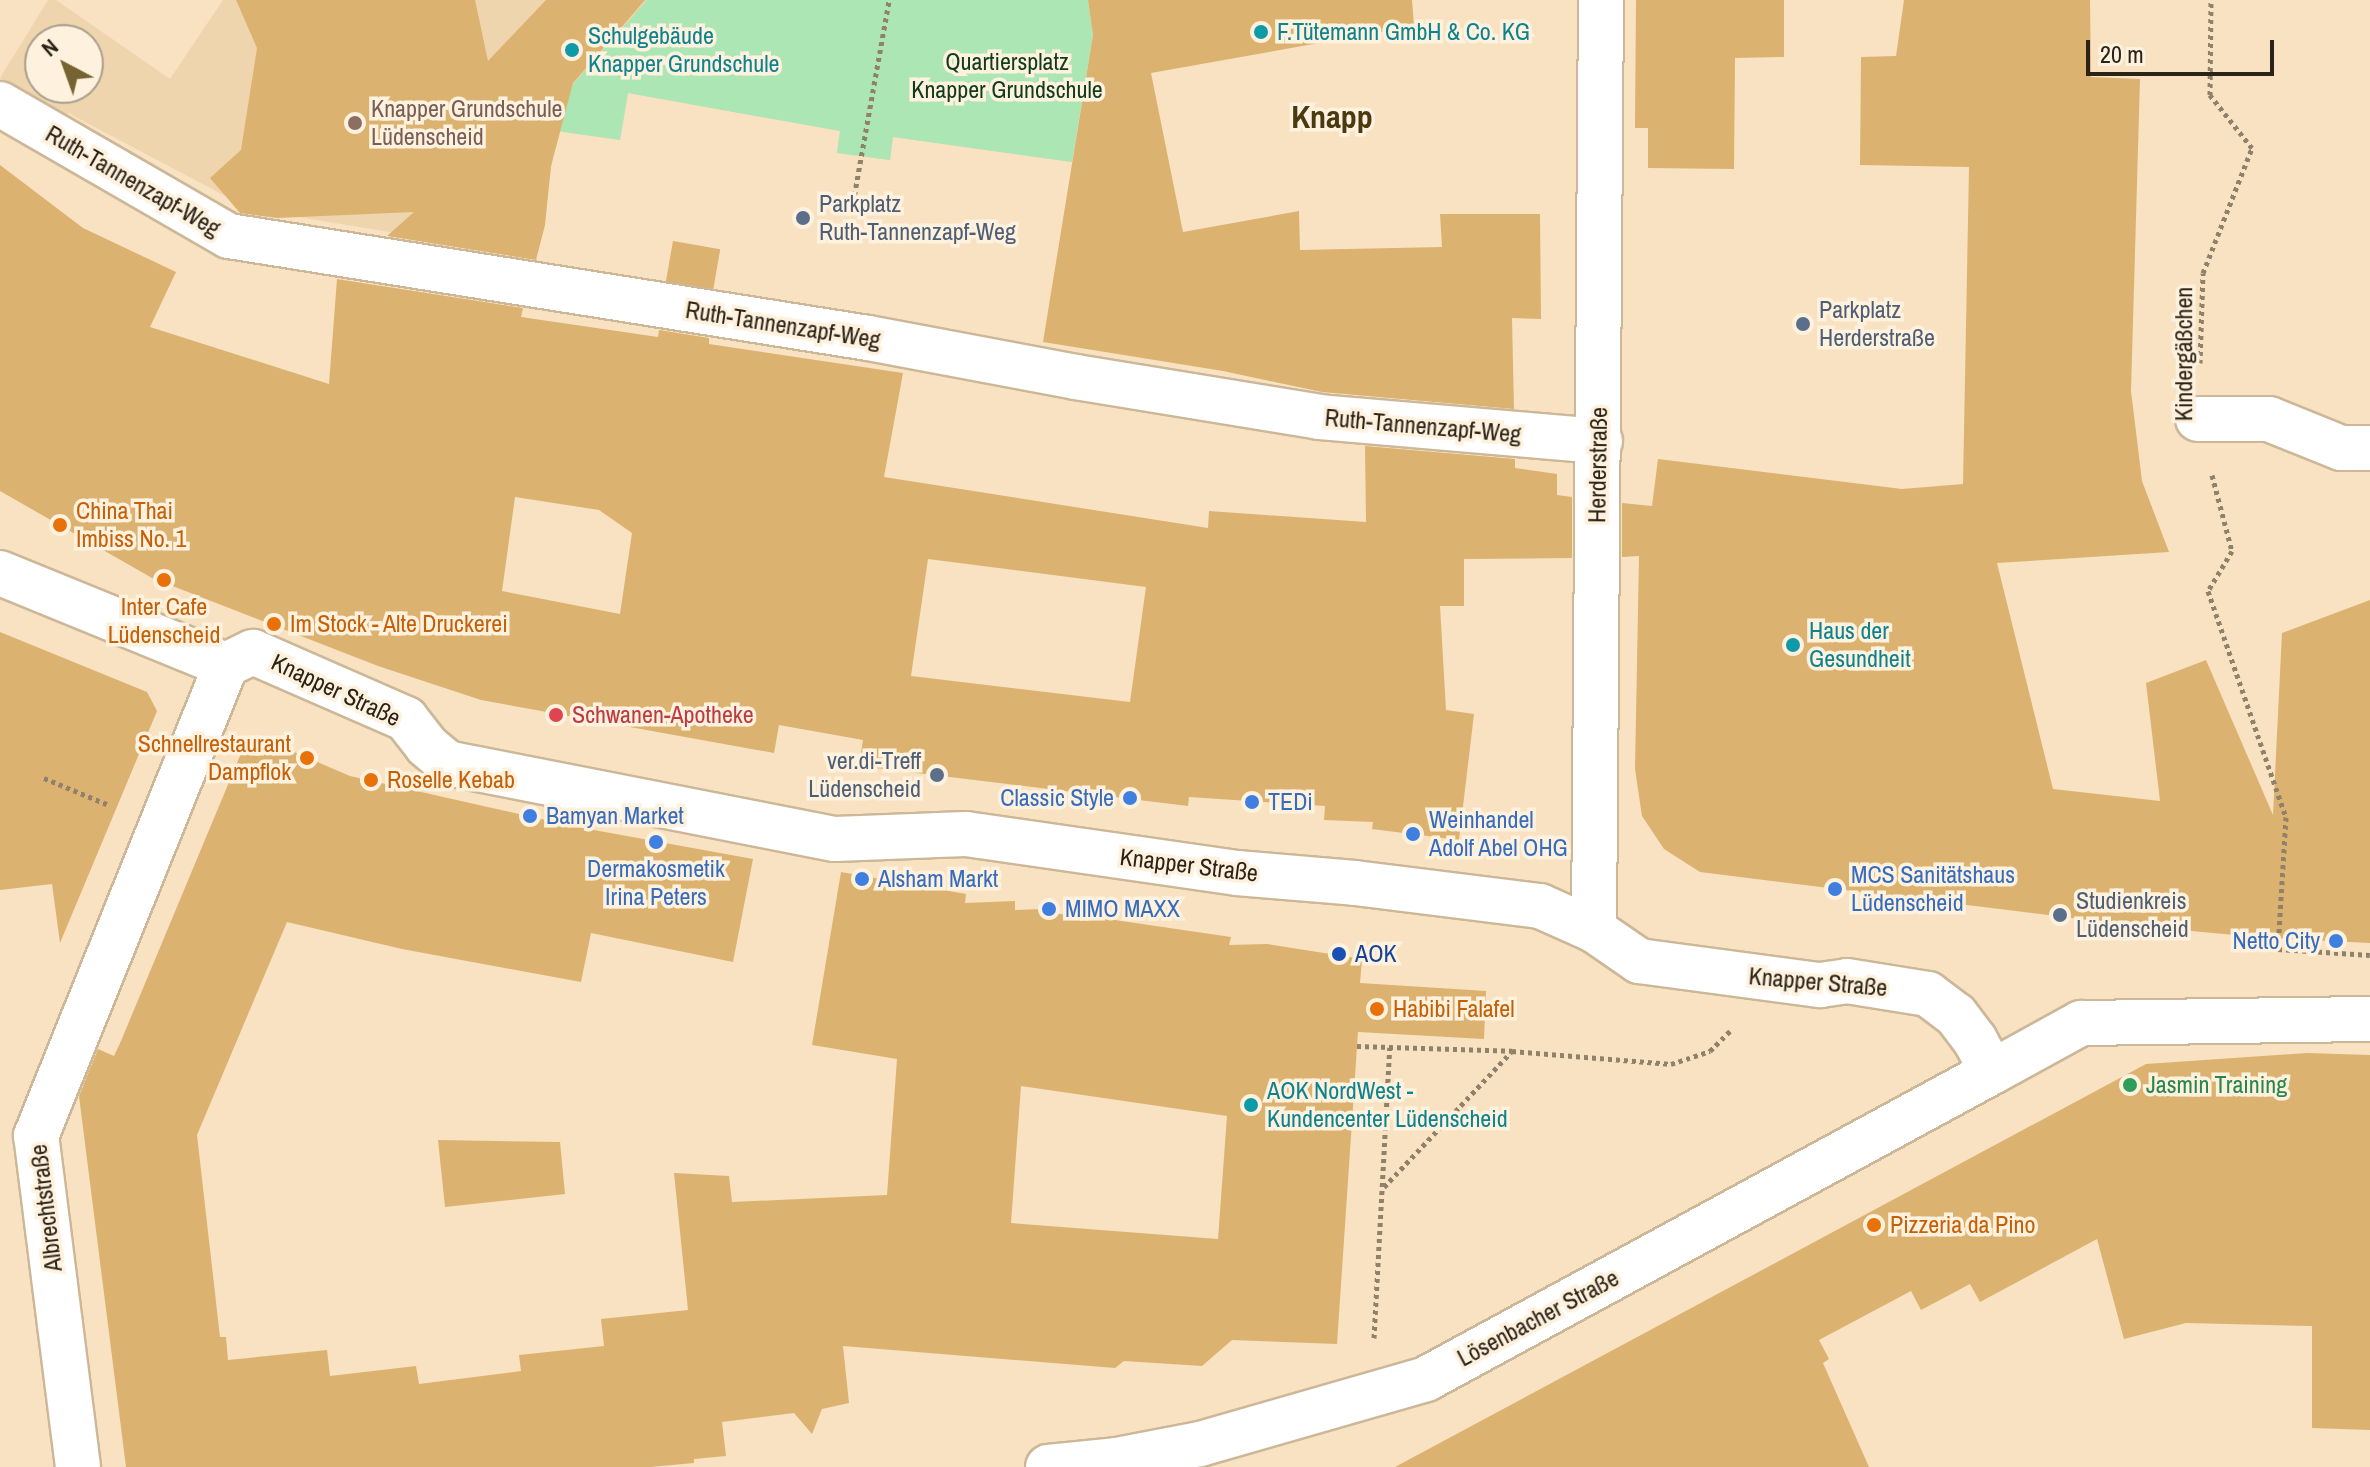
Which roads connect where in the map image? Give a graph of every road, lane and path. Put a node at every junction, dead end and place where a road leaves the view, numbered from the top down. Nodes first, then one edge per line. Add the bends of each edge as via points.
1 (889, 0) edge
2 (1601, 0) edge
3 (2211, 0) edge
4 (0, 104) edge
5 (853, 203) dead end
6 (2198, 419) junction
7 (1600, 441) junction
8 (2370, 448) edge
9 (0, 573) edge
10 (226, 665) junction
11 (44, 778) dead end
12 (161, 827) junction
13 (1594, 930) junction
14 (2370, 955) edge
15 (2370, 1019) edge
16 (1722, 1040) dead end
17 (1357, 1046) dead end
18 (1390, 1047) junction
19 (1512, 1051) junction
20 (1992, 1072) junction
21 (1382, 1189) junction
22 (1371, 1394) junction
23 (78, 1467) edge
24 (1048, 1467) edge

1 - 5 path
2 - 7 street, Herderstraße
3 - 6 path, Kindergäßchen via 2210,95 2252,148 2203,273
4 - 7 street, Ruth-Tannenzapf-Weg via 229,236 868,338 1319,417
6 - 8 street via 2269,419 2341,448
6 - 14 path, Kindergäßchen via 2232,551 2208,591 2286,817 2278,949
7 - 13 street, Herderstraße
9 - 10 street
10 - 12 street, Albrechtstraße
10 - 13 street, Knapper Straße via 253,652 406,719 447,763 618,798 835,839 966,834 1237,873 1540,906
11 - 12 path
12 - 23 street, Albrechtstraße via 36,1136
13 - 20 street, Knapper Straße via 1639,961 1928,994 1956,1015
15 - 20 street via 2081,1023
16 - 19 path via 1710,1051 1671,1064
17 - 18 path
18 - 19 path
18 - 21 path
19 - 21 path
20 - 22 street, Lösenbacher Straße via 1426,1379
21 - 22 path
22 - 24 street, Lösenbacher Straße via 1200,1444

